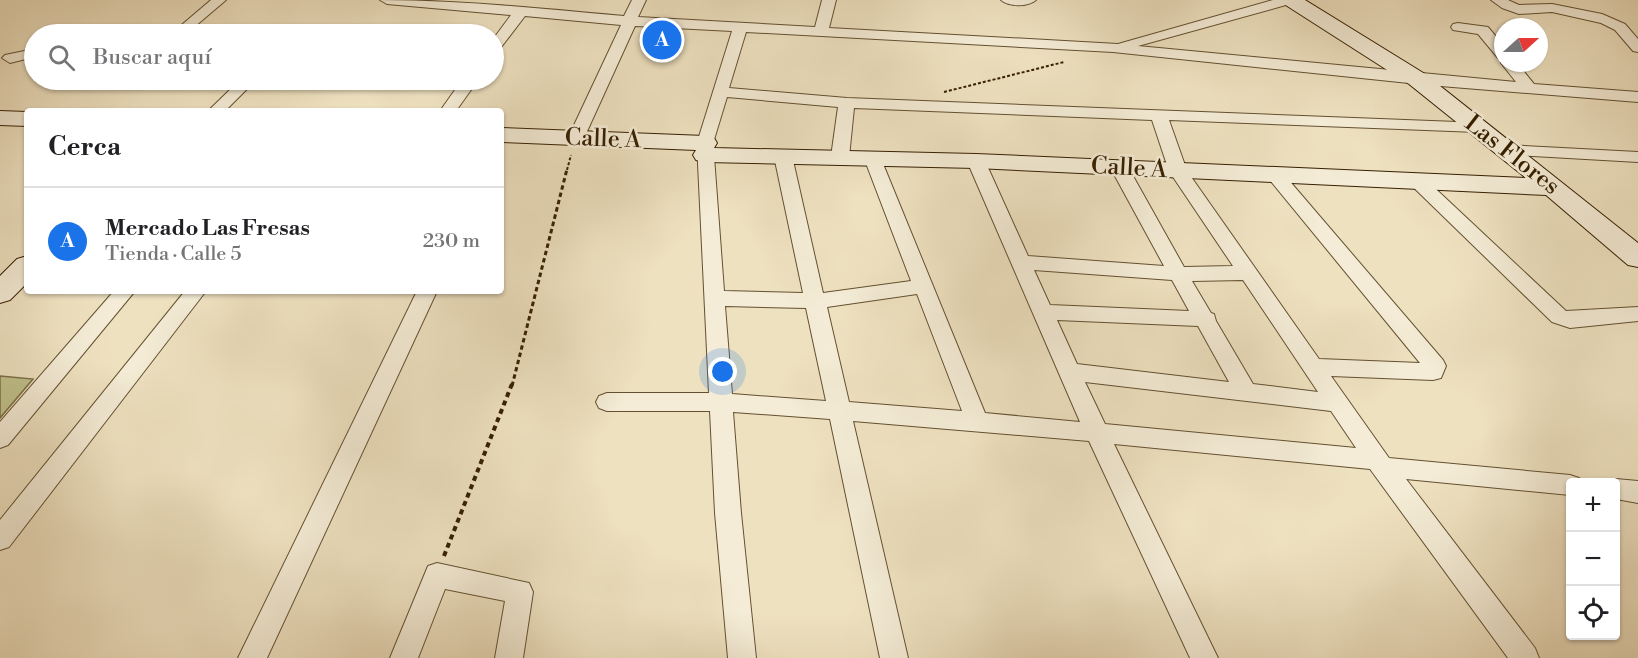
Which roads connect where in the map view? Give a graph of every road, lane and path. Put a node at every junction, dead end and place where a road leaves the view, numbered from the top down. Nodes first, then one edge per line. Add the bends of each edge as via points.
1 (219, 0) edge
2 (387, 0) edge
3 (639, 0) edge
4 (829, 0) edge
5 (1008, 0) edge
6 (1029, 0) edge
7 (1498, 0) edge
8 (1283, 1) edge
9 (522, 10) junction
10 (629, 21) junction
11 (190, 24) edge
12 (741, 27) junction
13 (1458, 27) dead end
14 (821, 32) junction
15 (504, 34) edge
16 (1494, 44) edge
17 (1113, 48) junction
18 (1638, 48) edge
19 (24, 56) edge
20 (10, 58) dead end
21 (1064, 62) dead end
22 (1516, 72) edge
23 (1417, 79) junction
24 (1529, 88) junction
25 (238, 90) edge
26 (463, 90) edge
27 (722, 92) junction
28 (938, 93) dead end
29 (1638, 97) edge
30 (847, 103) junction
31 (219, 108) edge
32 (450, 108) edge
33 (1159, 115) junction
34 (0, 118) edge
35 (24, 119) edge
36 (1477, 127) junction
37 (504, 135) edge
38 (576, 138) junction
39 (705, 149) junction
40 (1505, 150) junction
41 (783, 156) junction
42 (840, 157) junction
43 (873, 158) junction
44 (1638, 158) edge
45 (976, 161) junction
46 (1119, 167) junction
47 (1178, 171) junction
48 (1275, 175) junction
49 (1417, 181) junction
50 (1553, 187) junction
51 (1638, 258) edge
52 (1020, 262) junction
53 (24, 269) edge
54 (1180, 273) junction
55 (1248, 273) junction
56 (923, 286) junction
57 (0, 293) edge
58 (122, 294) edge
59 (194, 294) edge
60 (426, 294) edge
61 (714, 298) junction
62 (814, 301) junction
63 (1043, 312) junction
64 (1638, 314) edge
65 (1206, 319) junction
66 (1313, 367) junction
67 (1070, 372) junction
68 (1245, 391) junction
69 (608, 402) dead end
70 (721, 402) junction
71 (1338, 403) junction
72 (838, 410) junction
73 (977, 420) junction
74 (1097, 433) junction
75 (0, 438) edge
76 (1380, 464) junction
77 (1566, 485) edge
78 (1620, 490) edge
79 (1638, 492) edge
80 (0, 539) edge
81 (437, 575) junction
82 (252, 658) edge
83 (404, 658) edge
84 (509, 658) edge
85 (742, 658) edge
86 (894, 658) edge
87 (1204, 658) edge
88 (1525, 658) edge

1 - 11 street
2 - 9 street
3 - 10 street
4 - 14 street
5 - 6 street
7 - 18 street via 1507,7 1525,11 1552,8 1599,18 1619,26
8 - 17 street
8 - 23 street, Las Flores
9 - 10 street
9 - 15 street
10 - 12 street
10 - 38 street
12 - 14 street
12 - 27 street
13 - 16 street via 1483,30
14 - 17 street
17 - 23 street
19 - 20 street
21 - 28 path
22 - 24 street
23 - 24 street
23 - 36 street, Las Flores
24 - 29 street
25 - 31 street
26 - 32 street
27 - 30 street
27 - 39 street
30 - 33 street
30 - 42 street
33 - 36 street
33 - 47 street
34 - 35 street
36 - 40 street, Las Flores
37 - 38 street, Calle A
38 - 39 street, Calle A
38 - 81 path via 515,377
39 - 41 street, Calle A
39 - 61 street
40 - 44 street
40 - 50 street, Las Flores
41 - 42 street, Calle A
41 - 62 street
42 - 43 street, Calle A
43 - 45 street, Calle A
43 - 56 street
45 - 46 street, Calle A
45 - 52 street
46 - 47 street, Calle A
46 - 54 street via 1152,231
47 - 48 street, Calle A
47 - 55 street
48 - 49 street, Calle A
48 - 66 street via 1435,366 1433,372
49 - 50 street, Calle A
49 - 64 street via 1559,317 1569,320
50 - 51 street, Las Flores
52 - 54 street
52 - 63 street
53 - 57 street
54 - 55 street
54 - 65 street
55 - 66 street
56 - 62 street
56 - 73 street
58 - 75 street
59 - 80 street
60 - 82 street
61 - 62 street
61 - 70 street
62 - 72 street
63 - 65 street
63 - 67 street
65 - 68 street
66 - 71 street
67 - 68 street
67 - 74 street
68 - 71 street
69 - 70 street
70 - 72 street
70 - 85 street
71 - 76 street
72 - 73 street
72 - 86 street
73 - 74 street
74 - 76 street
74 - 87 street
76 - 77 street
76 - 88 street
78 - 79 street
81 - 83 street
81 - 84 street via 520,592

